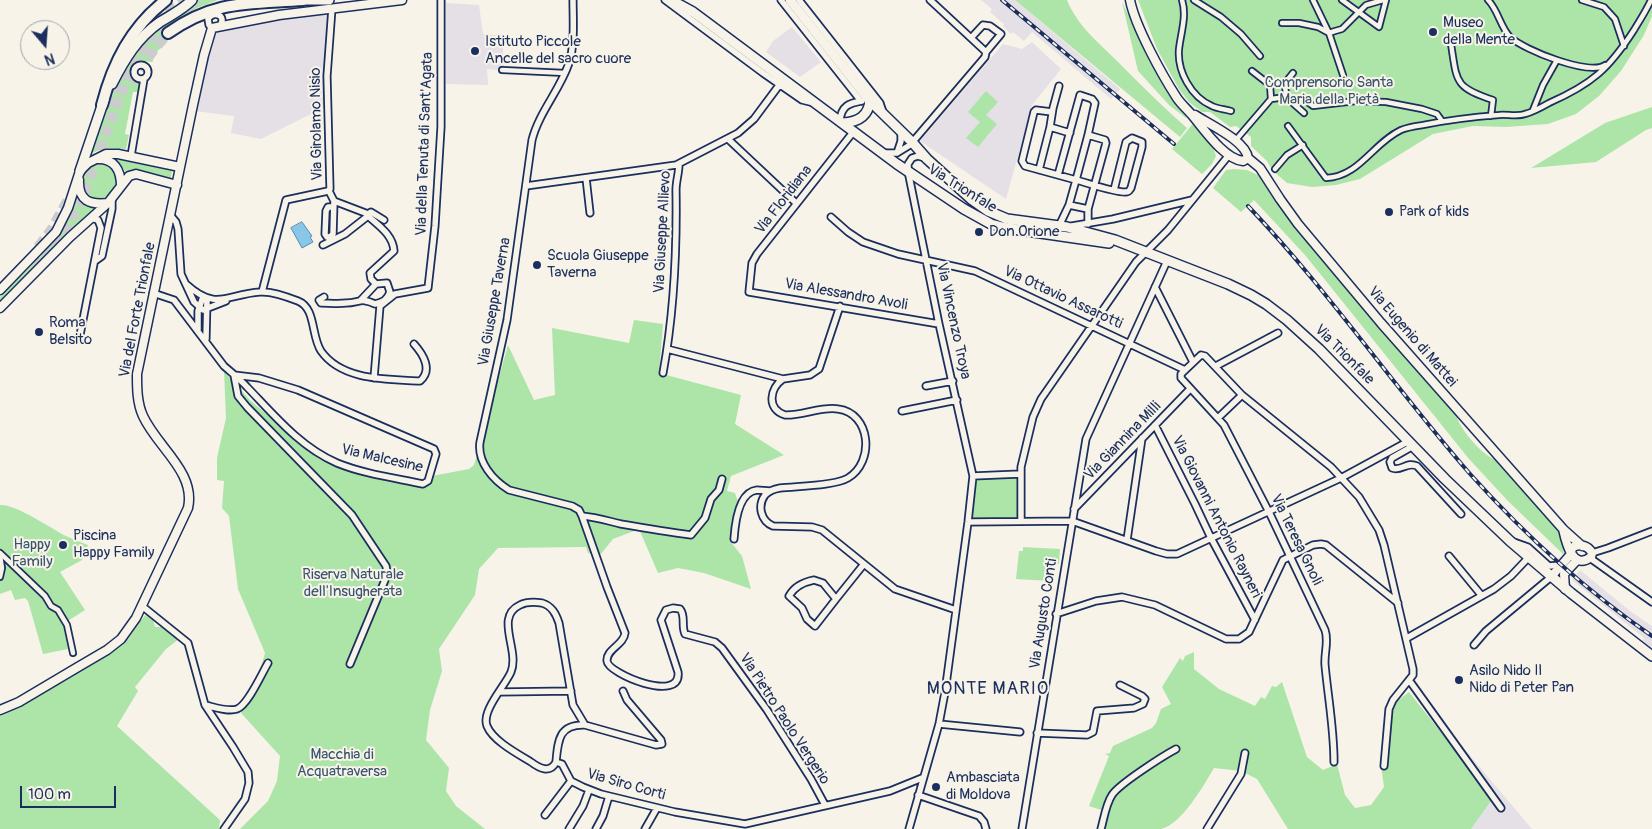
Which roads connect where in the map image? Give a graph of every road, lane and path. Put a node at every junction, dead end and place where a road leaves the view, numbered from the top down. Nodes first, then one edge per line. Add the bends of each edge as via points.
1 (166, 0) edge
2 (192, 0) tunnel mouth
3 (302, 0) edge
4 (402, 0) edge
5 (441, 0) edge
6 (573, 0) edge
7 (665, 0) edge
8 (671, 0) edge
9 (781, 0) edge
10 (790, 0) edge
11 (799, 0) edge
12 (930, 0) edge
13 (1130, 0) edge
14 (1182, 0) edge
15 (1194, 0) edge
16 (1313, 0) edge
17 (1342, 0) edge
18 (1384, 0) edge
19 (1488, 0) edge
20 (1582, 0) edge
21 (1650, 0) edge
22 (331, 4) edge
23 (1359, 13) junction
24 (1282, 22) dead end
25 (168, 33) tunnel mouth
26 (1328, 33) junction
27 (970, 38) junction
28 (1451, 44) dead end
29 (1624, 46) junction
30 (986, 52) junction
31 (1260, 56) dead end
32 (1616, 58) junction
33 (1556, 60) junction
34 (502, 70) dead end
35 (1252, 72) dead end
36 (1293, 72) dead end
37 (565, 73) junction
38 (1343, 75) dead end
39 (144, 79) dead end
40 (1285, 83) junction
41 (780, 84) junction
42 (1270, 85) junction
43 (1059, 86) dead end
44 (1286, 97) junction
45 (1272, 99) junction
46 (865, 101) junction
47 (1309, 104) dead end
48 (102, 105) junction
49 (818, 105) junction
50 (1533, 110) junction
51 (1189, 111) junction
52 (1231, 111) dead end
53 (1052, 112) junction
54 (1304, 113) dead end
55 (884, 115) junction
56 (1491, 116) junction
57 (1442, 121) junction
58 (842, 122) junction
59 (1288, 126) dead end
60 (1050, 127) junction
61 (854, 131) junction
62 (901, 132) junction
63 (1070, 132) junction
64 (1223, 132) junction
65 (1088, 134) junction
66 (728, 138) junction
67 (1235, 141) junction
68 (912, 142) junction
69 (1218, 145) junction
70 (1303, 145) junction
71 (882, 152) junction
72 (897, 153) junction
73 (1229, 154) junction
74 (131, 156) junction
75 (1248, 158) junction
76 (95, 159) junction
77 (927, 159) junction
78 (679, 164) junction
79 (180, 167) junction
80 (1275, 169) dead end
81 (1039, 170) junction
82 (80, 171) junction
83 (908, 171) junction
84 (1058, 175) junction
85 (586, 178) junction
86 (1076, 180) junction
87 (176, 185) junction
88 (1096, 185) junction
89 (121, 186) junction
90 (526, 186) junction
91 (1114, 190) junction
92 (329, 191) junction
93 (110, 200) junction
94 (1192, 200) junction
95 (796, 203) junction
96 (334, 204) junction
97 (1069, 205) junction
98 (1174, 205) junction
99 (1088, 210) junction
100 (590, 213) dead end
101 (368, 215) junction
102 (171, 216) junction
103 (1180, 216) junction
104 (831, 217) dead end
105 (91, 218) junction
106 (384, 220) dead end
107 (1088, 224) junction
108 (1063, 227) junction
109 (1122, 243) junction
110 (323, 245) dead end
111 (1145, 252) junction
112 (927, 260) junction
113 (95, 261) junction
114 (1167, 261) junction
115 (186, 284) junction
116 (376, 284) junction
117 (1155, 287) junction
118 (0, 290) edge
119 (262, 292) junction
120 (749, 292) joint
121 (153, 293) junction
122 (324, 297) dead end
123 (206, 298) junction
124 (231, 298) junction
125 (361, 300) junction
126 (840, 306) junction
127 (0, 308) edge
128 (198, 309) junction
129 (207, 309) junction
130 (183, 312) junction
131 (939, 324) junction
132 (1091, 326) junction
133 (198, 330) junction
134 (1278, 333) dead end
135 (80, 335) dead end
136 (206, 341) junction
137 (1129, 343) junction
138 (414, 344) dead end
139 (667, 349) junction
140 (1193, 362) junction
141 (1216, 366) junction
142 (1185, 370) junction
143 (663, 373) dead end
144 (234, 375) junction
145 (374, 378) junction
146 (784, 379) junction
147 (952, 380) junction
148 (926, 386) dead end
149 (1190, 389) junction
150 (1242, 395) junction
151 (957, 400) junction
152 (902, 411) dead end
153 (1219, 417) junction
154 (1156, 424) junction
155 (1142, 438) junction
156 (1411, 444) junction
157 (1020, 474) junction
158 (973, 476) junction
159 (1341, 478) junction
160 (722, 479) dead end
161 (770, 491) junction
162 (1074, 509) junction
163 (1269, 512) junction
164 (1460, 514) dead end
165 (582, 516) junction
166 (1021, 521) junction
167 (1072, 521) junction
168 (968, 522) junction
169 (1563, 529) junction
170 (1652, 531) edge
171 (1211, 538) junction
172 (734, 539) dead end
173 (1127, 540) junction
174 (1510, 541) junction
175 (1582, 546) junction
176 (0, 554) edge
177 (1573, 555) junction
178 (1591, 555) junction
179 (1289, 556) junction
180 (1449, 556) dead end
181 (1529, 557) junction
182 (864, 564) junction
183 (1560, 565) junction
184 (0, 577) edge
185 (1551, 577) junction
186 (1565, 589) junction
187 (1482, 596) junction
188 (836, 599) junction
189 (1652, 602) edge
190 (1398, 603) junction
191 (142, 606) junction
192 (956, 610) junction
193 (1056, 614) junction
194 (1255, 620) junction
195 (1407, 638) junction
196 (1474, 645) dead end
197 (73, 653) dead end
198 (1652, 656) edge
199 (268, 663) dead end
200 (350, 664) dead end
201 (1409, 680) junction
202 (1120, 684) dead end
203 (623, 690) dead end
204 (571, 691) junction
205 (500, 692) junction
206 (205, 705) junction
207 (0, 710) edge
208 (938, 724) junction
209 (585, 725) junction
210 (1020, 732) dead end
211 (1037, 733) junction
212 (1176, 749) dead end
213 (1245, 753) dead end
214 (556, 762) junction
215 (1334, 762) dead end
216 (1384, 766) dead end
217 (922, 778) junction
218 (572, 780) junction
219 (590, 790) junction
220 (918, 795) junction
221 (609, 796) junction
222 (824, 805) junction
223 (657, 808) junction
224 (1502, 808) dead end
225 (545, 815) dead end
226 (752, 823) junction
227 (224, 829) edge
228 (569, 829) edge
229 (596, 829) edge
230 (645, 829) edge
231 (745, 829) edge
232 (909, 829) edge
233 (986, 829) edge
234 (1022, 829) edge
235 (1101, 829) edge
236 (1208, 829) edge

1 - 48 highway via 126,43 112,71
2 - 48 main road via 156,25 132,49
3 - 22 main road
3 - 25 highway via 245,0 219,4 195,14
4 - 22 street
5 - 145 street, Via della Tenuta di Sant'Agata via 441,127 428,288 394,294 380,306
6 - 37 street, Via Giuseppe Taverna via 572,54
7 - 41 street, Via Trionfale
8 - 49 main road, Via Trionfale via 699,16
9 - 46 street
10 - 46 main road
11 - 55 street via 880,103
12 - 27 street
13 - 51 street via 1154,56 1177,98
14 - 52 street via 1185,10 1179,50 1183,75 1200,98 1212,106
15 - 31 street via 1221,16
16 - 26 street
17 - 23 street
18 - 23 street via 1366,5
18 - 23 street via 1379,27
19 - 33 street via 1509,36
20 - 29 street via 1604,7 1615,19
21 - 29 street
22 - 79 street, Via del Forte Trionfale via 216,28 204,55
22 - 92 street, Via Girolamo Nisio via 327,76
23 - 26 street via 1342,30
24 - 26 street via 1318,27
26 - 38 street
27 - 30 street
27 - 30 street via 983,25 1001,34
28 - 56 street via 1456,75 1463,88 1493,100
29 - 32 street
30 - 68 street
32 - 33 street via 1601,68 1586,68
32 - 50 street via 1582,87
33 - 50 street
34 - 37 street
35 - 42 street
36 - 40 street
37 - 90 street, Via Giuseppe Taverna via 535,129
39 - 74 street
40 - 42 street
40 - 44 street
41 - 49 street, Via Trionfale via 802,100
41 - 66 street, Via Giuseppe Allievo via 754,119
42 - 45 street
43 - 53 street
44 - 45 street
44 - 54 street
45 - 67 street
46 - 55 main road
46 - 58 street via 846,106 841,113
46 - 58 main road via 868,108 864,116 856,121
47 - 57 street via 1386,102 1437,114
48 - 82 main road
49 - 58 main road, Via Trionfale
50 - 56 street via 1525,115
51 - 64 street, Via Eugenio di Mattei
51 - 69 street
53 - 60 street
53 - 81 street via 1034,112 1022,160 1025,166
55 - 62 main road
56 - 57 street
57 - 70 street via 1403,129 1387,138 1360,164 1333,178 1326,178
58 - 61 main road, Via Trionfale
59 - 70 street
60 - 63 street
60 - 81 street
61 - 71 main road, Via Trionfale
61 - 95 street, Via Floridiana
62 - 68 main road
62 - 72 street
63 - 65 street via 1080,95 1095,103
63 - 84 street
64 - 67 street, Via Eugenio di Mattei
64 - 69 street via 1218,138
65 - 86 street
65 - 88 street via 1106,143
66 - 78 street, Via Giuseppe Allievo
66 - 95 street
67 - 75 street, Via Eugenio di Mattei via 1245,148
68 - 72 street
68 - 77 main road
69 - 73 street
70 - 80 street via 1287,154
71 - 72 street
71 - 83 main road, Via Trionfale
73 - 75 street via 1240,161
73 - 94 street
74 - 76 street via 114,154
74 - 79 street
75 - 169 street, Via Eugenio di Mattei via 1262,170 1298,224 1381,323
76 - 82 street
76 - 89 street via 104,159 116,166
77 - 83 street, Via Trionfale via 912,158
77 - 108 main road, Via Trionfale via 961,192 988,211 1007,219
78 - 85 street
78 - 139 street, Via Giuseppe Allievo via 677,244
79 - 87 street, Via del Forte Trionfale
81 - 84 street
82 - 93 street via 79,188 84,198 93,203
82 - 118 street via 56,232
83 - 109 main road, Via Trionfale via 964,210 997,226
83 - 112 street, Via Vincenzo Troya
84 - 86 street
85 - 90 street
85 - 100 street
86 - 88 street
86 - 97 street
87 - 89 street via 135,174
87 - 102 street, Via del Forte Trionfale
88 - 91 street
88 - 99 street
89 - 93 street
90 - 165 street, Via Giuseppe Taverna via 507,320 479,452 484,465 506,488 572,506
91 - 91 street via 1125,192 1132,188 1141,141 1132,138 1126,142
92 - 96 street
92 - 119 street, Via Girolamo Nisio via 286,200
93 - 105 street
93 - 113 street via 112,209 102,256
94 - 98 street
94 - 103 street
95 - 120 street, Via Floridiana via 754,259
96 - 96 street via 333,234 330,238 325,234 326,211
96 - 101 street
97 - 99 street
97 - 108 street
98 - 103 street
98 - 107 street
99 - 107 street
101 - 106 street via 371,212
101 - 110 street via 345,234
101 - 116 street via 388,235 394,248 370,274
102 - 115 street via 178,229 180,269
102 - 121 street, Via del Forte Trionfale
103 - 111 street
104 - 112 street, Via Ottavio Assarotti via 863,242
105 - 113 street via 101,226
105 - 127 street
107 - 108 street
108 - 109 main road, Via Trionfale
109 - 111 main road, Via Trionfale
111 - 114 main road, Via Trionfale
111 - 132 street
112 - 131 street, Via Vincenzo Troya
112 - 132 street, Via Ottavio Assarotti via 974,271
113 - 135 street
114 - 117 street, Via Augusto Conti
114 - 156 main road, Via Trionfale via 1251,294 1271,307 1319,349
115 - 123 street
115 - 128 street
116 - 125 street
116 - 125 street via 387,283 388,298 375,304
117 - 137 street, Via Augusto Conti
117 - 140 street
119 - 124 street
119 - 145 street via 303,303 317,343 326,357 346,370
120 - 126 street, Via Alessandro Avoli
121 - 130 street, Via Malcesine via 172,298
121 - 191 street, Via del Forte Trionfale via 137,374 138,400 145,420 184,475 190,495 187,511
122 - 125 street via 319,300 321,303
123 - 124 street
123 - 128 street
123 - 129 street
124 - 129 street
126 - 131 street, Via Alessandro Avoli
126 - 146 street via 819,369 808,375
128 - 129 street
128 - 130 street via 190,314
128 - 133 street
129 - 136 street
130 - 133 street, Via Malcesine
131 - 147 street, Via Vincenzo Troya
132 - 137 street, Via Ottavio Assarotti
132 - 157 street via 1036,408
133 - 136 street, Via Malcesine
134 - 141 street
136 - 144 street, Via Malcesine
137 - 142 street, Via Ottavio Assarotti
137 - 162 street, Via Augusto Conti via 1086,439
138 - 145 street via 426,362 420,381
139 - 143 street, Via Giuseppe Allievo
139 - 146 street
140 - 141 street via 1203,354
140 - 142 street
141 - 150 street
142 - 149 street via 1180,378
144 - 144 street, Via Malcesine via 286,428 331,460 375,474 422,483 428,481 436,454 434,449 298,390 259,378
144 - 200 street, Via Malcesine via 238,396 247,408 352,515 386,566 385,580
146 - 161 street via 773,391 777,411 787,415 843,410 862,427 866,449 861,465 845,480
147 - 148 street
147 - 151 street, Via Vincenzo Troya
149 - 153 street, Via Teresa Gnoli
149 - 154 street, Via Giannina Milli
150 - 153 street
150 - 159 street
151 - 152 street
151 - 158 street, Via Vincenzo Troya
153 - 163 street, Via Teresa Gnoli
154 - 155 street, Via Giannina Milli
154 - 171 street, Via Giovanni Antonio Rayneri
155 - 162 street, Via Giannina Milli
155 - 173 street
156 - 159 street
156 - 164 street via 1392,458 1392,468 1409,464 1417,466
156 - 174 main road, Via Trionfale
157 - 158 street
157 - 166 street
158 - 168 street, Via Vincenzo Troya
159 - 163 street
159 - 190 street via 1362,501 1379,530
160 - 165 street via 705,518 691,535
161 - 172 street via 751,492 743,500
161 - 182 street via 761,507 767,523 778,527 820,528
162 - 167 street, Via Augusto Conti
163 - 171 street
163 - 179 street, Via Teresa Gnoli
165 - 222 street, Via Pietro Paolo Vergerio via 625,633 622,642 607,657 612,669 659,687 675,683 678,672 660,620 671,608 682,611 686,634 722,648 767,710
166 - 167 street
166 - 168 street
167 - 173 street
167 - 193 street, Via Augusto Conti
168 - 192 street, Via Vincenzo Troya
169 - 175 street, Via Eugenio di Mattei
169 - 177 street, Via Eugenio di Mattei
170 - 178 street
171 - 173 street via 1173,554
171 - 194 street, Via Giovanni Antonio Rayneri
174 - 181 main road, Via Trionfale
174 - 183 street, Via Trionfale via 1528,547 1549,566
175 - 177 street via 1574,546
175 - 178 street, Via Eugenio di Mattei via 1590,549
176 - 184 street
176 - 197 street via 58,610 67,624
177 - 178 street via 1584,560
177 - 183 street
177 - 186 street via 1564,574
178 - 189 street
179 - 190 street via 1315,544 1326,545
179 - 194 street via 1282,562
179 - 215 street, Via Teresa Gnoli via 1327,637 1324,655
180 - 187 street
181 - 185 main road, Via Trionfale
181 - 187 street via 1507,579
182 - 188 street
182 - 192 street via 901,592
183 - 185 street
185 - 186 main road, Via Trionfale
185 - 196 street via 1486,631
186 - 198 main road, Via Trionfale
187 - 195 street
188 - 188 street via 823,583 814,580 802,584 789,596 815,626
190 - 195 street
191 - 206 street via 188,643
191 - 207 street, Via del Forte Trionfale via 131,626 113,646
192 - 208 street, Via Vincenzo Troya
193 - 194 street via 1104,599 1126,597 1155,605 1232,640 1246,635
193 - 211 street, Via Augusto Conti
195 - 201 street via 1414,668
199 - 206 street via 240,707 228,710
201 - 216 street via 1389,709
201 - 224 street
202 - 211 street via 1143,697 1143,704 1134,708 1098,710 1093,731 1089,734
203 - 209 street via 627,700 662,744 652,745
204 - 205 street
204 - 205 street via 556,616 546,605 530,602 515,607 509,616 514,663
204 - 209 street via 574,708
205 - 214 street via 487,712 489,730 501,743 539,768 550,768
206 - 227 street via 248,772 245,799
208 - 210 street
208 - 217 street, Via Vincenzo Troya
209 - 214 street via 566,729 560,740
211 - 234 street, Via Augusto Conti
212 - 235 street via 1114,792
213 - 236 street via 1241,774
214 - 218 street, Via Siro Corti via 562,764
217 - 220 street, Via Vincenzo Troya
217 - 222 street via 895,790
218 - 219 street, Via Siro Corti
218 - 225 street
219 - 221 street, Via Siro Corti
219 - 228 street
220 - 232 street, Via Vincenzo Troya
220 - 233 street via 977,815 983,819
221 - 223 street, Via Siro Corti
221 - 229 street via 604,816
222 - 226 street
223 - 226 street, Via Siro Corti via 726,822
223 - 230 street
226 - 231 street

